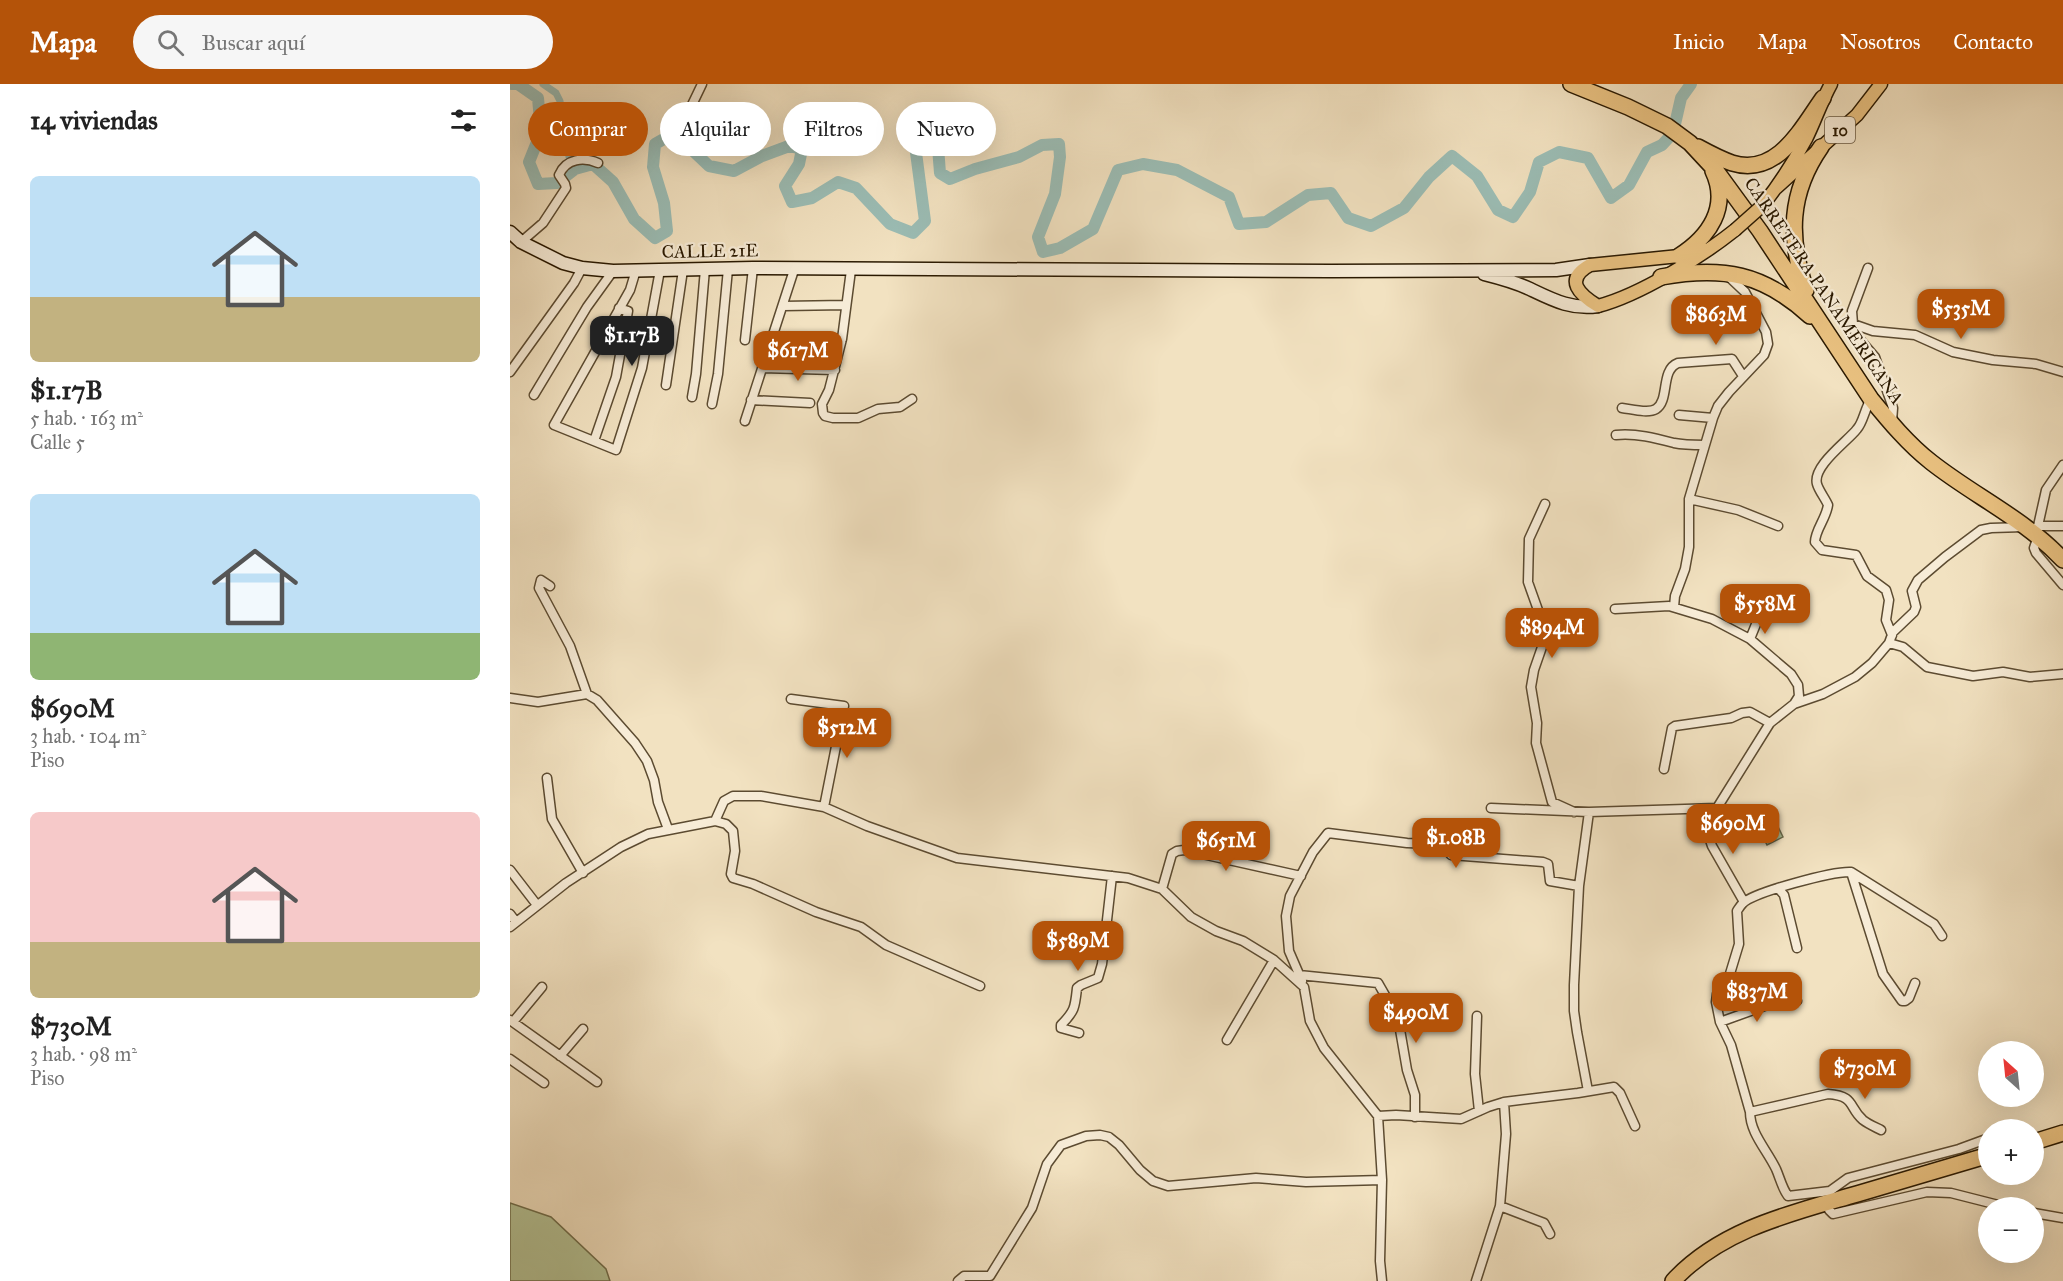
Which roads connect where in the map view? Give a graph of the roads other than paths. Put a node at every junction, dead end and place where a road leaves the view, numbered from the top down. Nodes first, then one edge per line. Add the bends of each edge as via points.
1 (702, 84) edge
2 (1571, 84) edge
3 (1832, 84) edge
4 (1880, 84) edge
5 (1823, 98) junction
6 (693, 102) edge
7 (1685, 140) junction
8 (1821, 147) junction
9 (598, 163) dead end
10 (1708, 163) junction
11 (1776, 188) junction
12 (510, 232) edge
13 (520, 242) junction
14 (1709, 249) junction
15 (1679, 256) junction
16 (1590, 265) junction
17 (582, 268) junction
18 (753, 268) junction
19 (1868, 268) dead end
20 (705, 269) junction
21 (728, 269) junction
22 (1466, 269) junction
23 (613, 270) junction
24 (636, 270) junction
25 (660, 270) junction
26 (683, 270) junction
27 (794, 270) junction
28 (851, 270) junction
29 (1661, 277) junction
30 (1749, 286) junction
31 (846, 305) junction
32 (783, 306) junction
33 (1598, 306) junction
34 (619, 308) junction
35 (1813, 310) junction
36 (1853, 324) junction
37 (1828, 334) junction
38 (774, 336) junction
39 (745, 339) dead end
40 (842, 339) junction
41 (762, 368) junction
42 (835, 370) junction
43 (510, 372) edge
44 (2063, 372) edge
45 (1743, 376) junction
46 (666, 385) dead end
47 (534, 395) dead end
48 (692, 397) dead end
49 (912, 399) dead end
50 (1870, 399) junction
51 (751, 400) junction
52 (810, 403) dead end
53 (712, 404) dead end
54 (1622, 408) dead end
55 (1679, 415) dead end
56 (1713, 418) junction
57 (745, 421) dead end
58 (1892, 425) junction
59 (1616, 435) dead end
60 (594, 441) junction
61 (1704, 445) junction
62 (2063, 465) edge
63 (1689, 499) junction
64 (1545, 504) dead end
65 (1778, 526) dead end
66 (2063, 526) edge
67 (2033, 530) junction
68 (2063, 560) edge
69 (2063, 585) edge
70 (550, 586) dead end
71 (1769, 592) dead end
72 (1674, 607) junction
73 (1615, 609) dead end
74 (1750, 639) junction
75 (1890, 639) junction
76 (2063, 674) edge
77 (587, 694) junction
78 (510, 698) edge
79 (791, 699) dead end
80 (1794, 704) junction
81 (1770, 723) junction
82 (1664, 769) dead end
83 (547, 778) dead end
84 (824, 807) junction
85 (1491, 808) dead end
86 (1717, 808) junction
87 (1574, 812) junction
88 (1589, 812) junction
89 (715, 821) junction
90 (668, 829) junction
91 (510, 870) edge
92 (1851, 872) junction
93 (583, 873) junction
94 (1112, 876) junction
95 (1301, 876) junction
96 (1579, 886) junction
97 (1778, 888) junction
98 (1162, 889) junction
99 (1744, 902) junction
100 (537, 905) junction
101 (512, 921) edge
102 (1942, 936) dead end
103 (1797, 948) dead end
104 (1274, 960) junction
105 (1299, 975) junction
106 (1915, 983) dead end
107 (980, 986) dead end
108 (542, 987) dead end
109 (1304, 987) junction
110 (1797, 1001) dead end
111 (1477, 1016) dead end
112 (511, 1021) edge
113 (1720, 1022) junction
114 (583, 1029) dead end
115 (1079, 1033) dead end
116 (1227, 1040) dead end
117 (560, 1056) junction
118 (510, 1059) edge
119 (597, 1082) dead end
120 (544, 1083) dead end
121 (1588, 1091) junction
122 (1504, 1102) junction
123 (1479, 1111) junction
124 (1750, 1112) junction
125 (1378, 1116) junction
126 (1415, 1117) junction
127 (1635, 1126) dead end
128 (1881, 1130) dead end
129 (2063, 1133) edge
130 (2044, 1139) edge
131 (1978, 1142) edge
132 (1978, 1158) edge
133 (1382, 1180) junction
134 (1829, 1197) junction
135 (1978, 1200) edge
136 (1500, 1206) junction
137 (2044, 1215) edge
138 (2063, 1218) edge
139 (1550, 1234) dead end
140 (958, 1281) edge
141 (1382, 1281) edge
142 (1476, 1281) edge
143 (1673, 1281) edge

1 - 6 street
2 - 7 highway, CARRETERA PANAMERICANA via 1667,126
3 - 5 main road, 10
4 - 8 main road, 10 via 1857,115
5 - 7 highway via 1793,141 1770,161 1756,166 1732,163
5 - 11 main road, 10 via 1807,138
7 - 10 highway, CARRETERA PANAMERICANA
8 - 11 main road, 10
8 - 35 highway via 1804,176 1793,221 1798,266
9 - 13 street via 586,158 570,162 561,170 559,175 566,188 547,218
10 - 15 highway via 1718,188 1714,221 1705,235
10 - 35 highway, CARRETERA PANAMERICANA via 1735,194
11 - 14 main road, 10, bridge via 1762,206
12 - 13 main road, CALLE 21E
13 - 17 main road, CALLE 21E
14 - 15 main road, 10
14 - 29 main road, 10
15 - 16 main road, 10
16 - 22 main road, 10 via 1556,270
16 - 33 main road via 1576,277 1576,286 1580,294
17 - 23 main road, CALLE 21E
17 - 43 street
18 - 21 main road, CALLE 21E
18 - 27 main road, CALLE 21E
18 - 39 street
19 - 36 street via 1852,311
20 - 21 main road, CALLE 21E
20 - 26 main road, CALLE 21E
20 - 48 street
21 - 53 street
22 - 28 main road, CALLE 21E / 10
22 - 33 main road, 10 via 1508,280 1569,306
23 - 24 main road, CALLE 21E
23 - 47 street
24 - 25 main road, CALLE 21E
24 - 34 street
25 - 26 main road, CALLE 21E
25 - 60 street via 642,368 616,450
26 - 46 street
27 - 28 main road, CALLE 21E
27 - 32 street
28 - 31 street
29 - 30 highway via 1692,271 1724,272
29 - 33 main road, 10 via 1615,302
30 - 37 highway via 1773,288
30 - 45 street via 1768,344 1764,355
31 - 32 street
31 - 40 street
32 - 38 street
34 - 60 street via 628,311 624,338 616,377
34 - 60 street via 554,425
35 - 37 highway, CARRETERA PANAMERICANA
36 - 44 street via 1873,331 1915,335 1953,352 2036,364
36 - 58 street via 1856,335 1875,357 1893,408
37 - 50 highway, CARRETERA PANAMERICANA
38 - 40 street
38 - 41 street
40 - 42 street
41 - 42 street
41 - 51 street
42 - 49 street via 822,404 822,413 828,417 858,418
45 - 54 street via 1732,359 1678,363 1669,371 1656,409
45 - 56 street
50 - 58 highway, CARRETERA PANAMERICANA
50 - 75 street via 1860,426 1833,451 1816,476 1828,505 1815,542 1822,550 1856,555 1868,576 1886,590
51 - 52 street
51 - 57 street
55 - 56 street
56 - 61 street
58 - 67 highway, CARRETERA PANAMERICANA via 1931,462
59 - 61 street
61 - 63 street
62 - 67 street via 2046,490
63 - 65 street via 1738,510
63 - 72 street via 1689,547
64 - 87 street via 1529,539 1528,582 1538,610 1542,647 1531,687 1536,743 1552,802
66 - 67 street
67 - 68 highway, CARRETERA PANAMERICANA
67 - 69 street via 2036,553
67 - 75 street via 1981,530 1945,557 1918,580 1912,591 1914,612
70 - 77 street via 542,580 539,588 570,646
71 - 74 street
72 - 73 street
72 - 74 street via 1712,619
74 - 80 street via 1791,674 1798,685 1799,696
75 - 76 street via 1927,667 1973,676 2003,672 2030,676
75 - 80 street via 1872,663 1855,677
77 - 78 street via 538,702
77 - 90 street via 597,700 647,761
79 - 84 street via 844,706
80 - 81 street
81 - 82 street via 1750,712 1675,726
81 - 86 street
83 - 93 street via 552,819
84 - 89 street via 761,796 733,796 724,801
84 - 94 street via 957,858
85 - 87 street
86 - 88 street
86 - 99 street via 1709,837
87 - 88 street
88 - 96 street
89 - 90 street
89 - 107 street via 733,831 733,878 861,927 886,945
90 - 93 street via 621,847
91 - 100 street
92 - 97 street
92 - 102 street via 1934,924
92 - 106 street via 1883,974 1902,1001 1909,998
93 - 100 street
94 - 98 street
94 - 115 street via 1098,978 1077,988 1075,1010 1061,1024 1061,1028
95 - 96 street via 1322,839 1328,833 1337,833 1437,844 1451,855 1543,862 1548,864 1550,881
95 - 98 street via 1177,850 1172,854
95 - 105 street via 1290,896 1286,916 1288,951
96 - 121 street via 1574,1011
97 - 99 street
97 - 103 street via 1784,895
98 - 104 street via 1191,917
99 - 113 street via 1737,911 1739,944 1729,977 1717,994
100 - 101 street
104 - 109 street
104 - 116 street
105 - 109 street
105 - 126 street via 1378,983 1398,1018 1415,1095
108 - 112 street
109 - 125 street via 1310,1021 1324,1048
110 - 113 street via 1784,999
111 - 123 street via 1475,1074
112 - 117 street
113 - 124 street
114 - 117 street
117 - 119 street
118 - 120 street
121 - 122 street
121 - 127 street via 1614,1087
122 - 123 street
122 - 136 street via 1506,1134
123 - 126 street via 1461,1119
124 - 128 street via 1836,1094 1852,1103 1861,1118
124 - 134 street via 1753,1128 1788,1196
125 - 126 street
125 - 133 street
129 - 130 highway
131 - 134 street via 1848,1178
132 - 134 highway
133 - 140 street via 1306,1182 1256,1178 1167,1186 1153,1181 1109,1137 1086,1136 1061,1145 1047,1164 1032,1208 990,1275 964,1276
133 - 141 street
134 - 135 street via 1828,1210 1833,1214 1927,1192
134 - 143 highway via 1741,1232 1698,1258
136 - 139 street via 1544,1223
136 - 142 street
137 - 138 street

